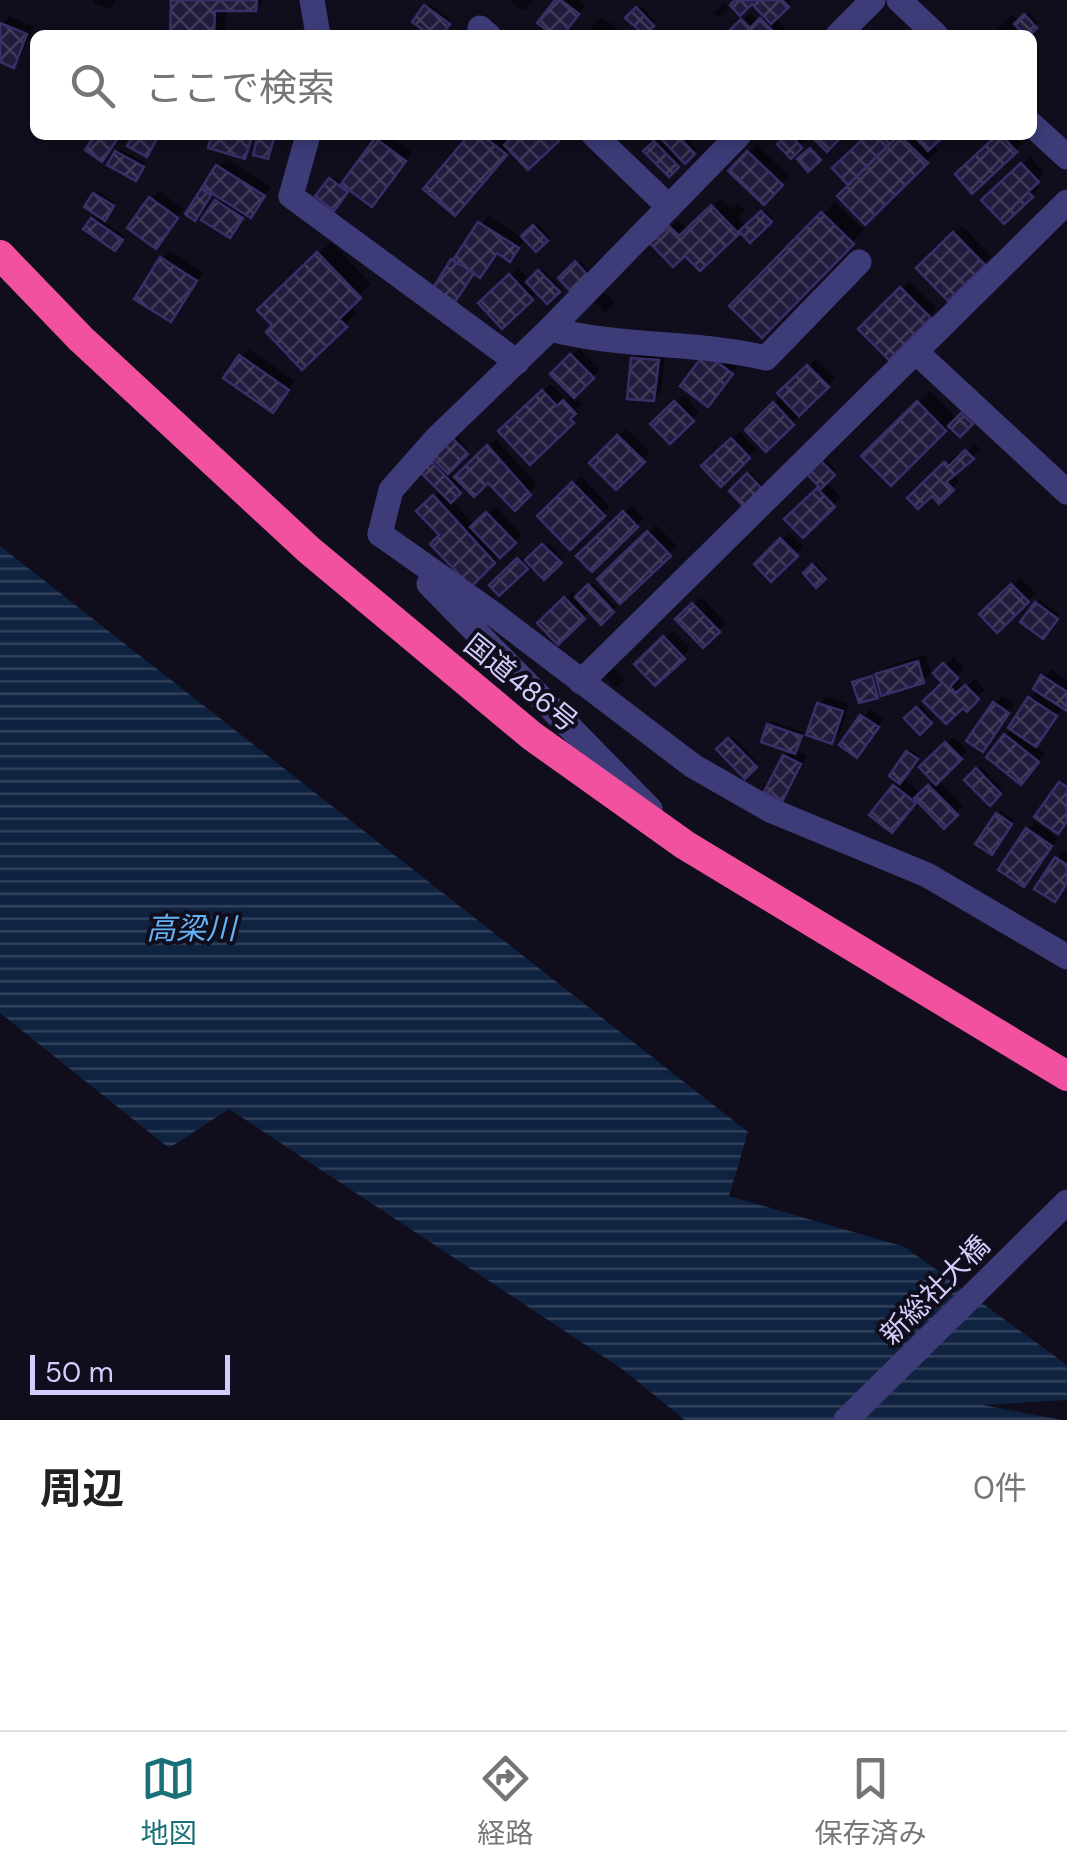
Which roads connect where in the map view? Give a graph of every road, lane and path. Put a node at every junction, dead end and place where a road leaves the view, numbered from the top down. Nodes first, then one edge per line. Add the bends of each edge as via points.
1 (312, 0) edge
2 (873, 0) edge
3 (899, 0) edge
4 (317, 30) edge
5 (843, 30) edge
6 (931, 30) edge
7 (1037, 129) edge
8 (307, 140) edge
9 (599, 140) edge
10 (734, 140) edge
11 (1067, 157) edge
12 (1067, 202) edge
13 (670, 207) junction
14 (0, 255) edge
15 (859, 262) dead end
16 (550, 330) junction
17 (916, 352) junction
18 (517, 362) junction
19 (1067, 492) edge
20 (380, 534) junction
21 (581, 682) junction
22 (685, 845) junction
23 (1067, 957) edge
24 (1067, 1076) edge
25 (1067, 1202) edge
26 (846, 1420) edge

1 - 4 street
2 - 5 street
3 - 6 street
7 - 11 street
8 - 18 street via 291,196
9 - 13 street
10 - 13 street
12 - 17 street
13 - 16 street
14 - 22 highway, 国道486号 via 309,550 532,736
15 - 16 street via 766,358
16 - 18 street
17 - 19 street
17 - 21 street
18 - 20 street via 392,490
20 - 21 street
20 - 22 street
21 - 23 street via 693,766 754,802 927,876
22 - 24 highway, 国道486号
25 - 26 street, 新総社大橋

